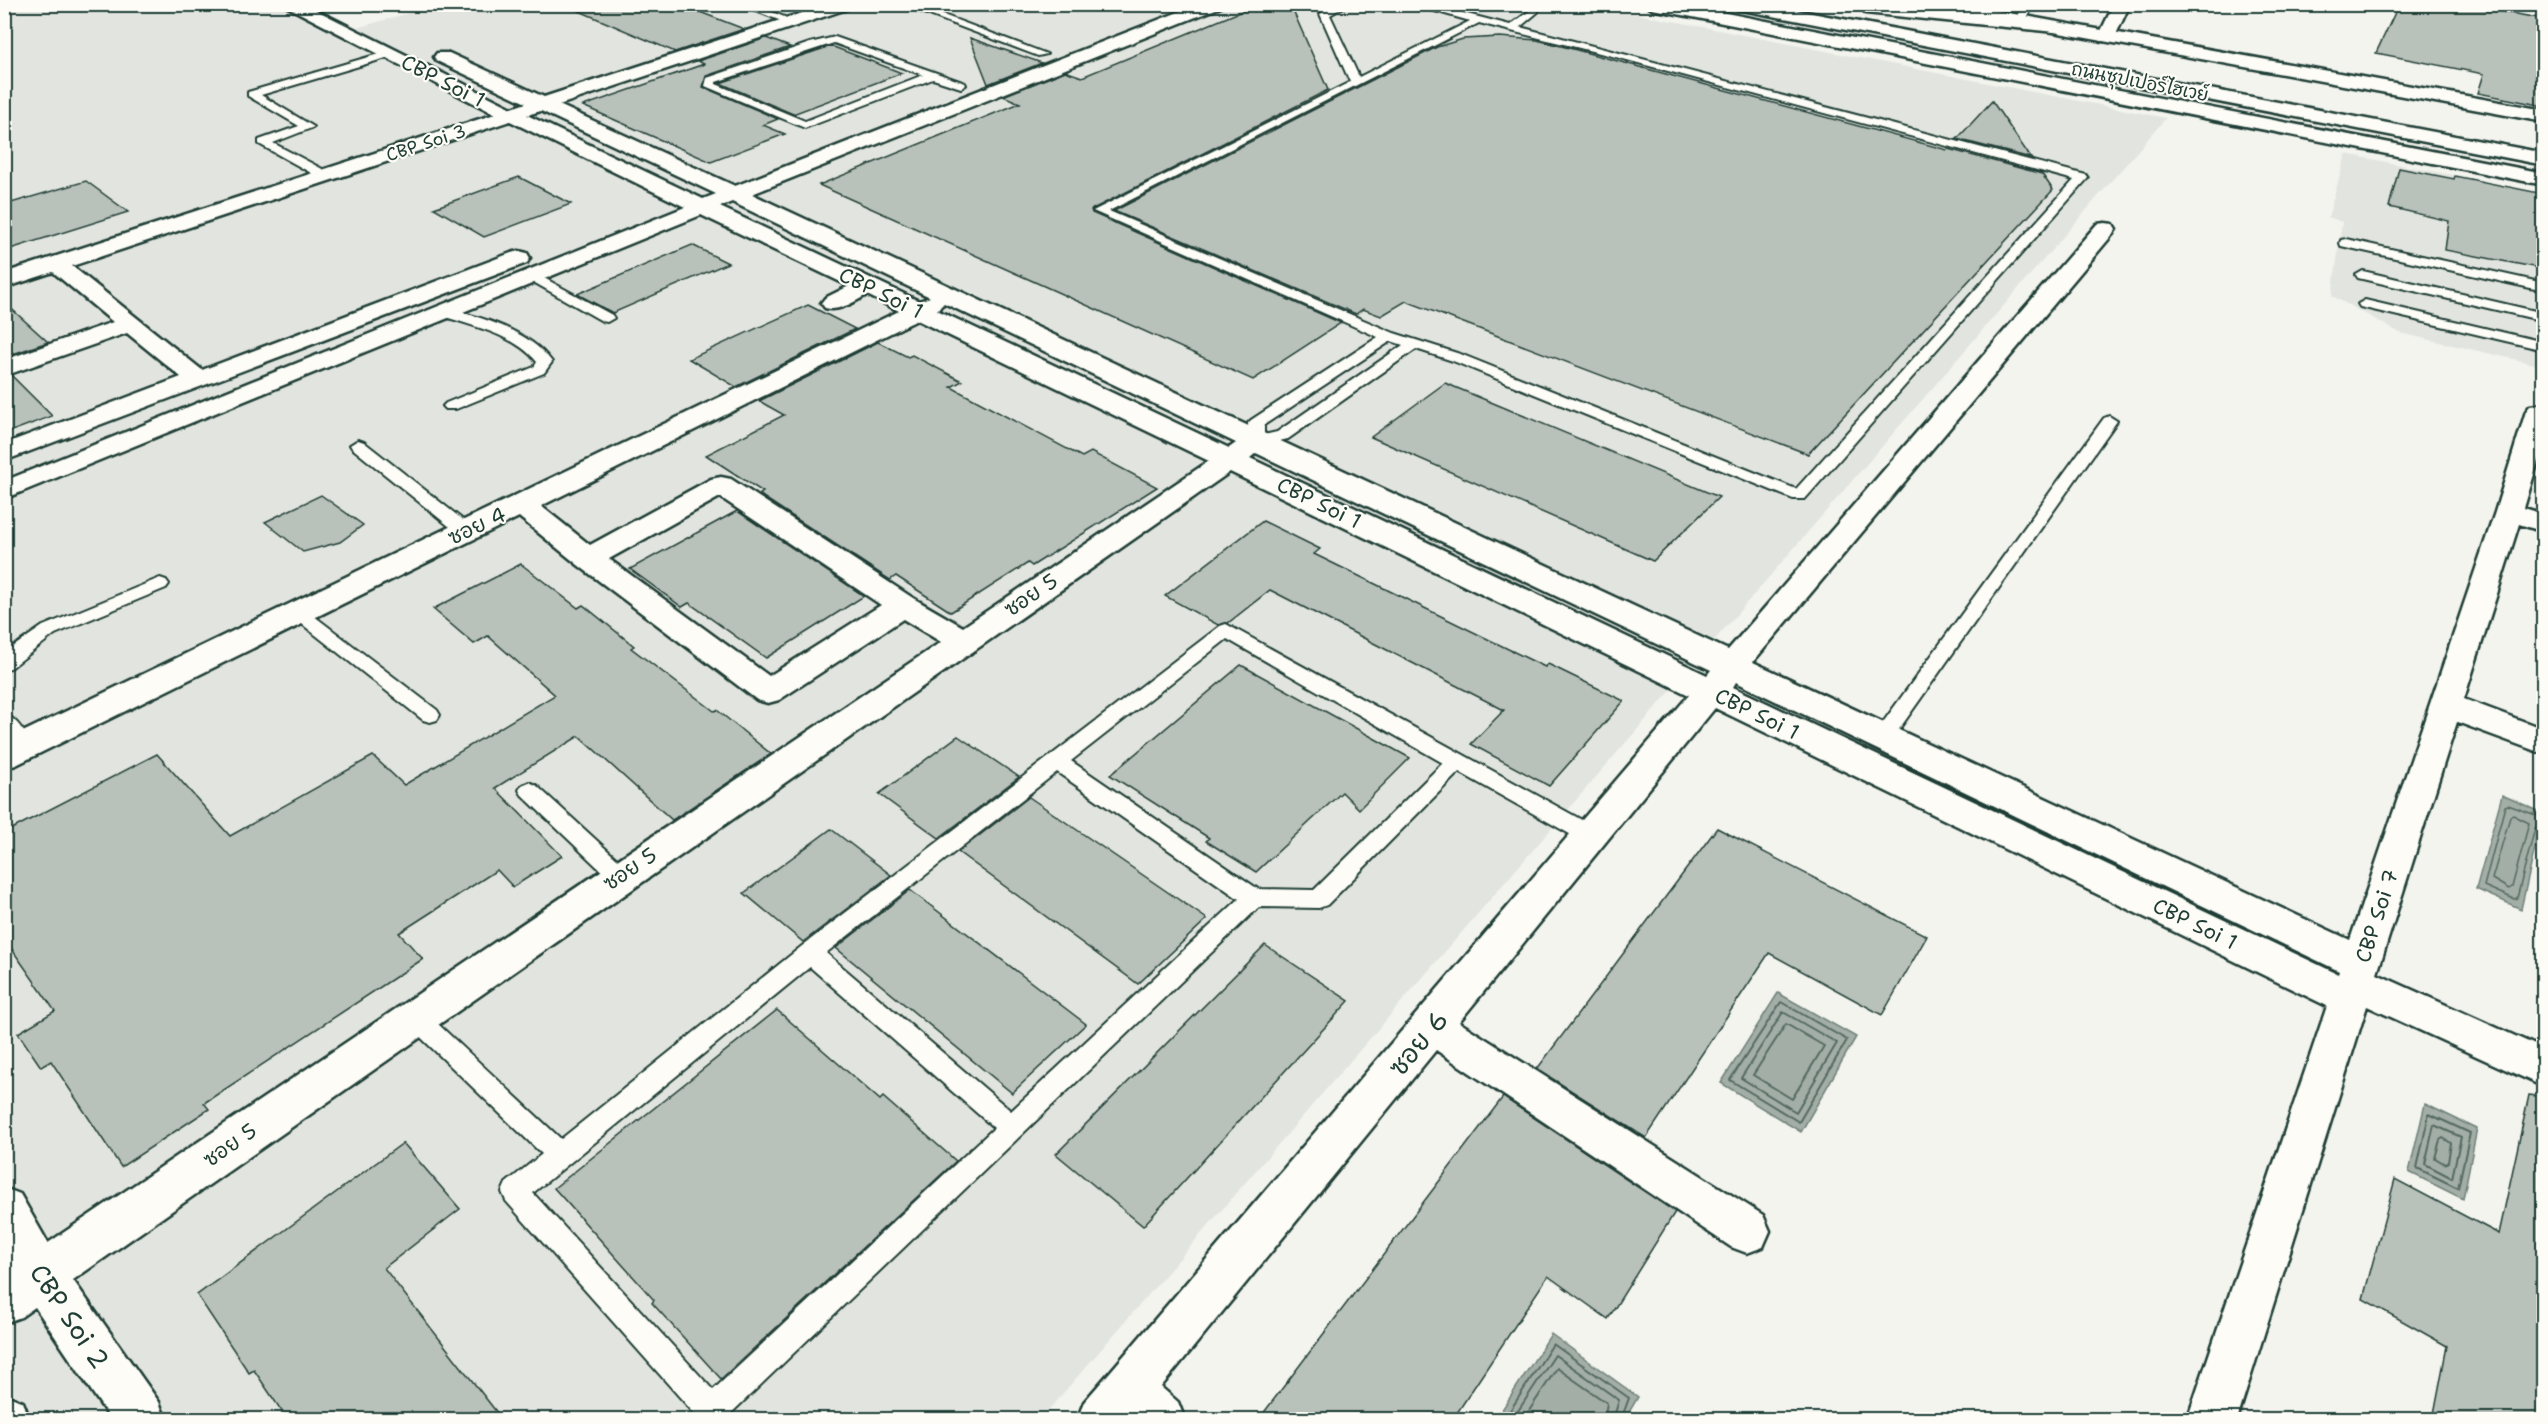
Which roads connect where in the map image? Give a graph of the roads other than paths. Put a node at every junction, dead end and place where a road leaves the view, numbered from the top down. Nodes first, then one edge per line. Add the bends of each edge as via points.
1 (290, 4) edge
2 (333, 4) edge
3 (742, 4) edge
4 (847, 4) edge
5 (904, 4) edge
6 (1166, 4) edge
7 (1215, 4) edge
8 (1345, 4) edge
9 (1652, 4) edge
10 (1737, 4) edge
11 (1929, 4) edge
12 (2028, 4) edge
13 (2122, 4) edge
14 (1420, 5) edge
15 (1850, 6) dead end
16 (1535, 10) dead end
17 (763, 12) junction
18 (785, 14) junction
19 (1476, 21) junction
20 (2021, 21) junction
21 (1511, 29) junction
22 (2056, 36) junction
23 (2107, 37) junction
24 (389, 54) junction
25 (1042, 54) junction
26 (1958, 64) junction
27 (933, 75) junction
28 (1356, 83) junction
29 (2156, 85) junction
30 (961, 86) junction
31 (544, 104) junction
32 (511, 115) junction
33 (2544, 116) edge
34 (2544, 159) edge
35 (326, 176) junction
36 (2544, 179) edge
37 (707, 196) junction
38 (2105, 229) dead end
39 (558, 243) dead end
40 (2346, 243) dead end
41 (535, 252) dead end
42 (56, 264) junction
43 (2363, 275) dead end
44 (533, 276) junction
45 (4, 281) edge
46 (867, 286) junction
47 (2544, 287) edge
48 (949, 296) junction
49 (833, 303) dead end
50 (2366, 304) dead end
51 (919, 311) junction
52 (444, 312) junction
53 (2544, 317) edge
54 (607, 318) dead end
55 (130, 324) junction
56 (1389, 336) junction
57 (1415, 343) junction
58 (2544, 346) edge
59 (4, 369) edge
60 (199, 380) junction
61 (451, 406) dead end
62 (2539, 411) dead end
63 (2109, 421) dead end
64 (358, 445) dead end
65 (1243, 451) junction
66 (4, 453) edge
67 (4, 491) edge
68 (522, 505) junction
69 (2526, 518) edge
70 (466, 531) junction
71 (588, 558) junction
72 (160, 584) dead end
73 (902, 605) junction
74 (299, 613) junction
75 (963, 641) junction
76 (4, 663) edge
77 (1721, 679) junction
78 (2446, 705) junction
79 (430, 715) dead end
80 (4, 721) edge
81 (1883, 737) junction
82 (2544, 742) edge
83 (14, 752) edge
84 (1056, 761) junction
85 (1457, 762) junction
86 (529, 790) dead end
87 (1592, 836) junction
88 (621, 876) junction
89 (1254, 898) junction
90 (810, 953) junction
91 (2355, 981) junction
92 (416, 1017) junction
93 (1432, 1026) junction
94 (2544, 1070) edge
95 (1011, 1128) junction
96 (560, 1155) junction
97 (4, 1209) edge
98 (1747, 1231) dead end
99 (23, 1287) edge
100 (1130, 1409) edge
101 (141, 1419) edge
102 (2211, 1419) edge

1 - 24 main road, CBP Soi 1
2 - 31 main road, CBP Soi 1
3 - 17 lane
4 - 18 main road, CBP Soi 3
5 - 25 lane
6 - 25 main road
7 - 37 main road
8 - 28 lane via 1325,14
9 - 26 main road
10 - 29 main road, ถนนซุปเปอร์ไฮเวย์
11 - 20 main road
12 - 20 lane
13 - 23 main road
14 - 19 lane
15 - 22 main road, ถนนซุปเปอร์ไฮเวย์
16 - 21 lane
17 - 18 lane
17 - 18 lane
18 - 31 main road, CBP Soi 3
19 - 21 lane
19 - 28 lane
20 - 22 main road
21 - 57 lane via 2082,178 1799,496
22 - 23 main road
23 - 33 main road
24 - 32 main road, CBP Soi 1
24 - 35 lane via 252,94 308,127 263,142
25 - 30 main road
26 - 29 main road
26 - 36 main road
27 - 27 lane via 835,40 711,80 710,86 805,124
27 - 30 lane
28 - 56 lane via 1099,211
29 - 34 main road, ถนนซุปเปอร์ไฮเวย์
30 - 37 main road
31 - 32 main road, CBP Soi 3
31 - 37 main road, CBP Soi 1
32 - 35 main road, CBP Soi 3
32 - 37 main road, CBP Soi 1
35 - 42 main road, CBP Soi 3
37 - 39 main road
37 - 44 main road
37 - 46 main road, CBP Soi 1
37 - 48 main road, CBP Soi 1
38 - 77 main road, ซอย 6
40 - 47 lane
41 - 60 main road
42 - 45 main road, CBP Soi 3
42 - 55 main road
43 - 53 lane
44 - 52 main road
44 - 54 lane
46 - 49 main road
46 - 51 main road, CBP Soi 1
48 - 51 main road, ซอย 4
48 - 65 main road, CBP Soi 1
50 - 58 lane
51 - 65 main road, CBP Soi 1
51 - 68 main road, ซอย 4
52 - 61 lane via 512,337 541,354 545,362 539,370
52 - 67 main road
55 - 59 main road
55 - 60 main road
56 - 57 lane
56 - 65 lane via 1256,423
57 - 65 lane via 1282,436
60 - 66 main road
62 - 69 main road, CBP Soi 7
63 - 81 lane
64 - 70 lane
65 - 75 main road, ซอย 5
65 - 77 main road, CBP Soi 1
68 - 70 main road, ซอย 4
68 - 71 main road
69 - 78 main road, CBP Soi 7
70 - 74 main road, ซอย 4
71 - 73 main road via 721,486
71 - 73 main road via 768,692
72 - 76 lane via 50,630
73 - 75 main road
74 - 79 lane
74 - 83 main road, ซอย 4
75 - 88 main road, ซอย 5
77 - 81 main road, CBP Soi 1
77 - 87 main road, ซอย 6
77 - 91 main road, CBP Soi 1
78 - 82 main road
78 - 91 main road, CBP Soi 7
80 - 83 lane
81 - 91 main road, CBP Soi 1
84 - 85 lane via 1226,630
84 - 89 lane
84 - 90 lane
85 - 87 lane
85 - 89 lane via 1319,899
86 - 88 lane
87 - 93 main road, ซอย 6
88 - 92 main road, ซอย 5
89 - 95 lane
90 - 95 lane
90 - 96 lane
91 - 94 main road
91 - 102 main road, CBP Soi 7
92 - 96 lane
92 - 99 main road, ซอย 5
93 - 98 main road
93 - 100 main road, ซอย 6
95 - 96 lane via 712,1411 515,1192
97 - 99 main road, CBP Soi 2
99 - 101 main road, CBP Soi 2

